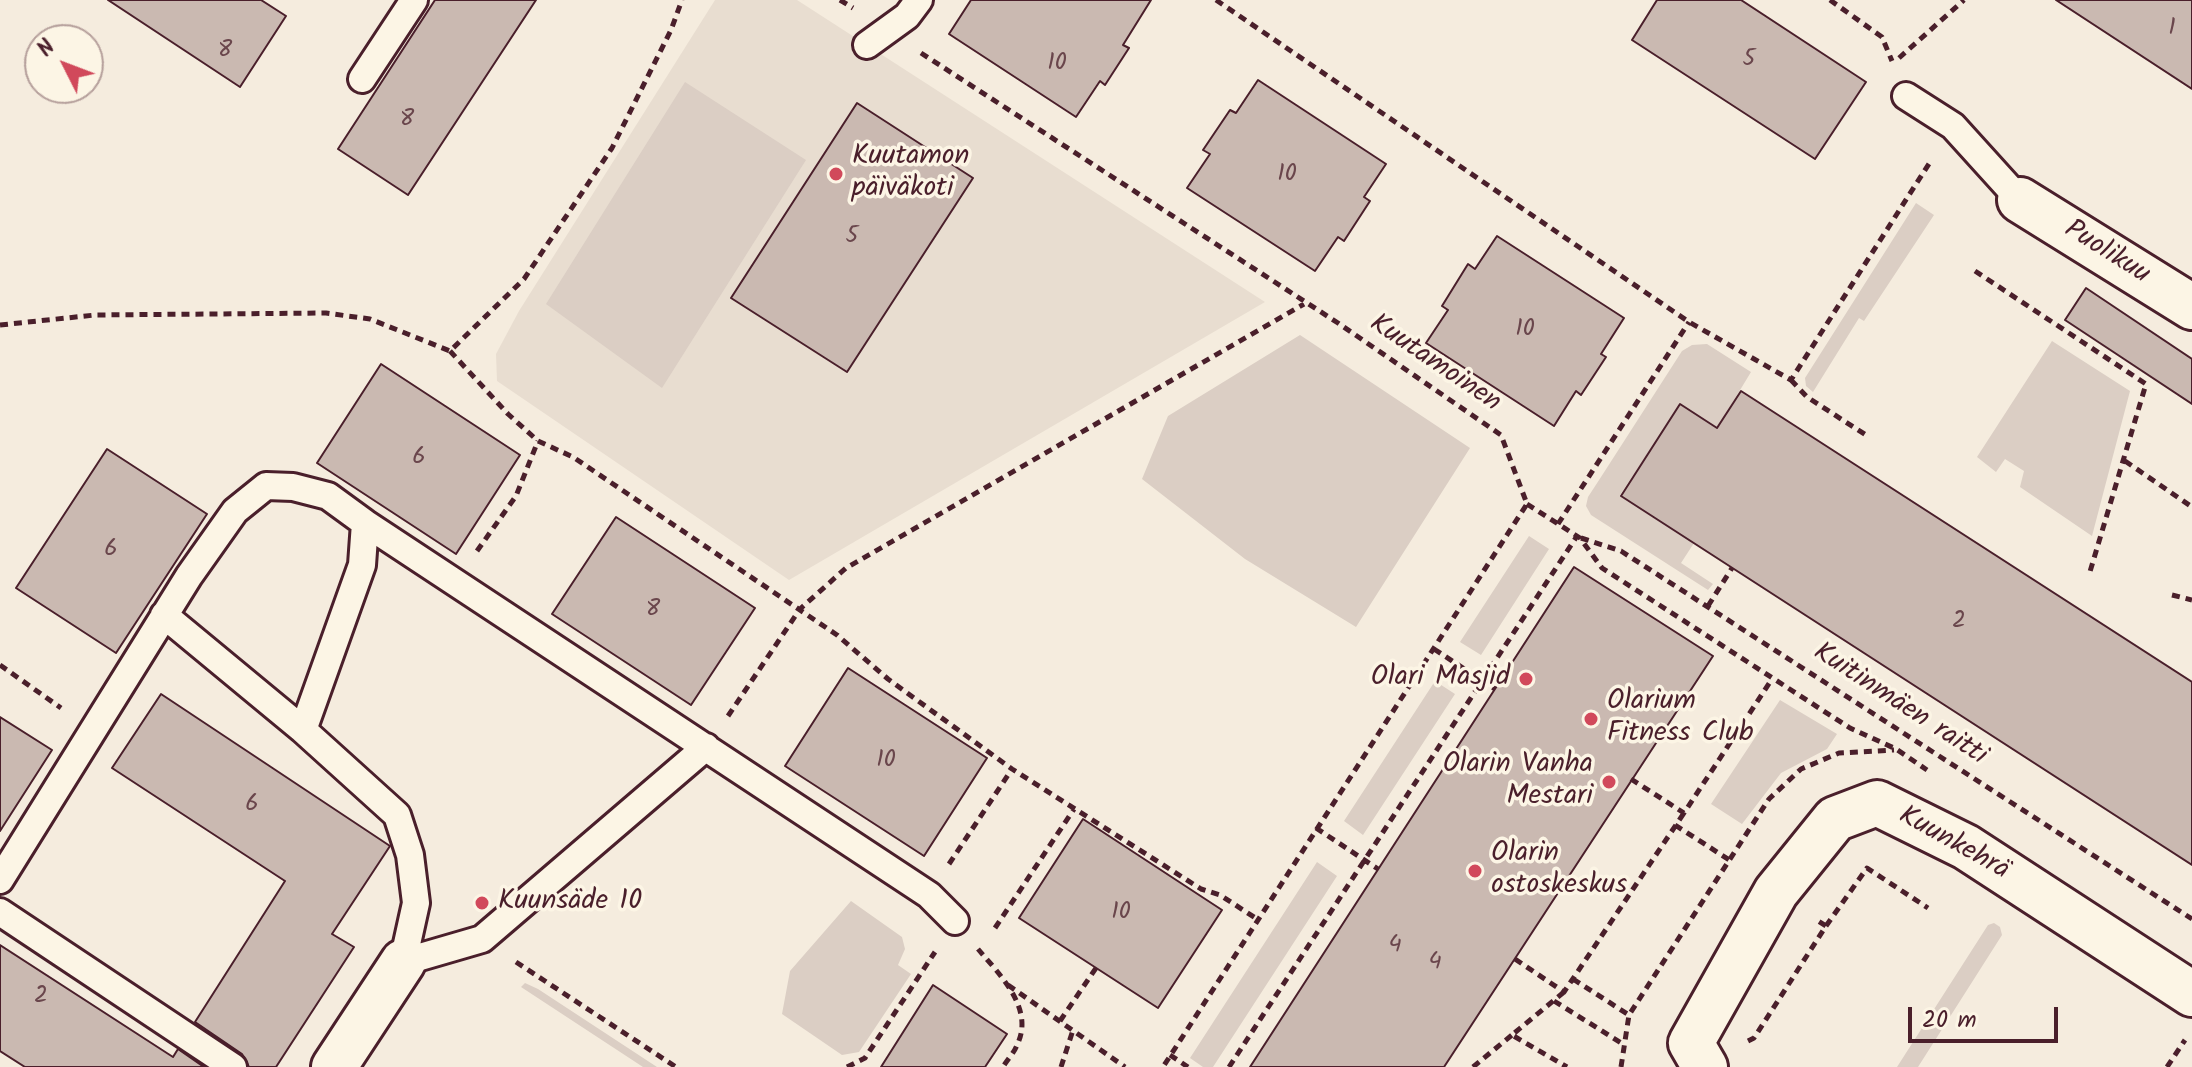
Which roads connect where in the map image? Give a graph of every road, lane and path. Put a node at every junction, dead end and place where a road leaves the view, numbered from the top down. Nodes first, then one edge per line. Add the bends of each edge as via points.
1 (682, 0) edge
2 (840, 0) edge
3 (919, 0) edge
4 (1216, 0) edge
5 (1830, 0) edge
6 (1964, 0) edge
7 (411, 1) edge
8 (877, 38) junction
9 (362, 79) dead end
10 (1906, 96) dead end
11 (1953, 126) junction
12 (2020, 200) joint
13 (1975, 271) dead end
14 (1304, 304) junction
15 (2192, 307) edge
16 (1689, 322) junction
17 (0, 325) edge
18 (450, 351) junction
19 (1791, 380) junction
20 (1869, 437) dead end
21 (538, 441) junction
22 (2125, 461) junction
23 (1527, 504) junction
24 (2192, 507) edge
25 (365, 523) junction
26 (1558, 524) junction
27 (1578, 537) junction
28 (1732, 568) dead end
29 (2089, 575) dead end
30 (455, 582) junction
31 (2172, 595) dead end
32 (2192, 600) edge
33 (1708, 606) junction
34 (800, 609) junction
35 (164, 615) junction
36 (1434, 649) junction
37 (0, 665) edge
38 (1773, 679) junction
39 (1482, 681) junction
40 (1495, 689) dead end
41 (303, 730) junction
42 (93, 731) junction
43 (706, 747) junction
44 (1896, 749) dead end
45 (1012, 769) junction
46 (1631, 779) dead end
47 (1074, 809) junction
48 (1684, 813) junction
49 (1675, 825) junction
50 (1316, 828) junction
51 (1364, 860) junction
52 (1730, 861) dead end
53 (1378, 869) dead end
54 (0, 880) edge
55 (929, 895) junction
56 (1928, 908) dead end
57 (0, 912) edge
58 (1257, 919) junction
59 (2192, 919) edge
60 (955, 921) junction
61 (1826, 926) dead end
62 (482, 939) junction
63 (980, 951) junction
64 (1515, 959) dead end
65 (403, 962) junction
66 (1096, 968) dead end
67 (1573, 979) junction
68 (1008, 985) junction
69 (1564, 992) junction
70 (2192, 994) edge
71 (1554, 1001) junction
72 (1629, 1015) dead end
73 (1060, 1021) junction
74 (2192, 1029) edge
75 (1073, 1030) junction
76 (1512, 1035) junction
77 (1623, 1044) dead end
78 (1170, 1055) junction
79 (233, 1067) edge
80 (334, 1067) edge
81 (676, 1067) edge
82 (847, 1067) edge
83 (1003, 1067) edge
84 (1061, 1067) edge
85 (1125, 1067) edge
86 (1163, 1067) edge
87 (1188, 1067) edge
88 (1229, 1067) edge
89 (1473, 1067) edge
90 (1567, 1067) edge
91 (1705, 1067) edge
92 (2167, 1067) edge

1 - 18 path via 603,161 524,279
2 - 8 path, Kuutamoinen
3 - 8 lane
4 - 16 path
5 - 6 path via 1882,37 1893,64
7 - 9 lane
8 - 14 path, Kuutamoinen
10 - 11 lane
11 - 12 lane
11 - 19 path
12 - 15 street, Puolikuu
13 - 22 path via 2146,384
14 - 23 path, Kuutamoinen via 1501,435
14 - 34 path via 846,568
16 - 19 path
16 - 26 path
17 - 18 path via 95,315 326,313 370,319
18 - 21 path
19 - 20 path via 1807,397
21 - 30 path via 516,496
21 - 34 path via 573,457
22 - 24 path
22 - 29 path
23 - 26 path
23 - 36 path
25 - 30 lane
25 - 35 lane via 328,496 266,486 235,511
25 - 41 lane via 362,565
26 - 27 path
27 - 33 path, Kuitinmäen raitti via 1621,551
27 - 38 path via 1602,568
27 - 39 path
28 - 33 path
30 - 43 lane
31 - 32 path
33 - 59 path, Kuitinmäen raitti
34 - 43 path
34 - 45 path
35 - 41 lane
35 - 42 lane
36 - 39 path
36 - 50 path
37 - 42 path
38 - 44 path via 1850,728
38 - 48 path
39 - 40 path
39 - 51 path
41 - 65 lane via 397,815 410,855 416,903
42 - 54 lane
43 - 55 lane
43 - 62 lane
45 - 47 path
45 - 55 path
46 - 48 path
47 - 58 path
47 - 63 path
48 - 49 path
49 - 52 path
49 - 67 path
50 - 51 path
50 - 58 path
51 - 53 path
51 - 88 path
55 - 60 lane
56 - 61 path via 1867,868
57 - 79 lane
58 - 78 path
60 - 63 path
60 - 82 path via 865,1058
62 - 65 lane
62 - 81 path
63 - 68 path
64 - 69 path
65 - 80 street
66 - 73 path
67 - 69 path
67 - 72 path
68 - 73 path
68 - 83 path via 1023,1021 1018,1044
69 - 71 path
70 - 91 street, Kuunkehrä via 1966,847 1877,803 1835,819 1776,892 1691,1043
71 - 76 path
71 - 77 path
73 - 75 path
74 - 92 path
75 - 84 path
75 - 85 path
76 - 89 path
76 - 90 path
78 - 86 path
78 - 87 path

